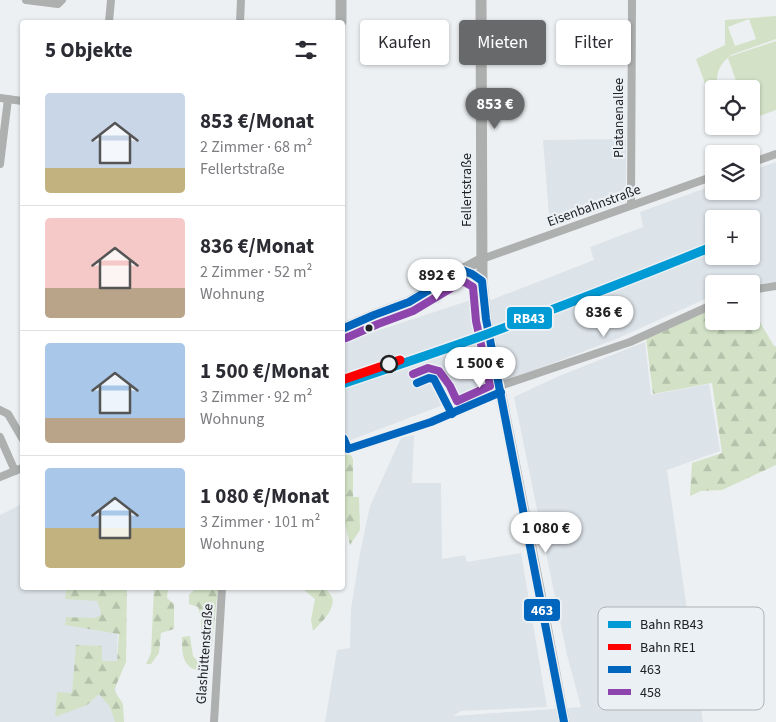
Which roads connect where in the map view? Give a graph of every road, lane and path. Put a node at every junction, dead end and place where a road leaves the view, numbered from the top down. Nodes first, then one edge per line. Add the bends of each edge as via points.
1 (26, 0) edge
2 (62, 0) edge
3 (112, 0) edge
4 (241, 0) edge
5 (341, 0) edge
6 (481, 0) edge
7 (632, 0) edge
8 (109, 20) edge
9 (240, 20) edge
10 (341, 20) edge
11 (4, 99) edge
12 (20, 101) edge
13 (776, 154) edge
14 (760, 160) edge
15 (0, 164) edge
16 (705, 179) edge
17 (631, 205) junction
18 (482, 259) junction
19 (462, 270) junction
20 (482, 281) junction
21 (776, 286) edge
22 (760, 289) edge
23 (705, 308) edge
24 (345, 328) edge
25 (500, 389) junction
26 (0, 410) edge
27 (20, 435) edge
28 (0, 437) edge
29 (345, 450) edge
30 (19, 469) edge
31 (0, 477) edge
32 (222, 590) edge
33 (214, 722) edge
34 (564, 722) edge

1 - 2 street via 58,4
3 - 8 street
4 - 9 street
5 - 10 street
6 - 18 street, Fellertstraße
7 - 17 street, Platanenallee
11 - 12 street
11 - 15 street
13 - 14 street
16 - 17 street, Eisenbahnstraße
17 - 18 street, Eisenbahnstraße
18 - 19 street
18 - 20 street, Fellertstraße
19 - 20 street
19 - 24 street via 409,302
20 - 25 street, Fellertstraße
21 - 22 street
23 - 25 street via 630,342
25 - 29 street via 454,413
25 - 34 street, Fellertstraße
26 - 27 street via 8,414
28 - 30 street
30 - 31 street
32 - 33 street, Glashüttenstraße

